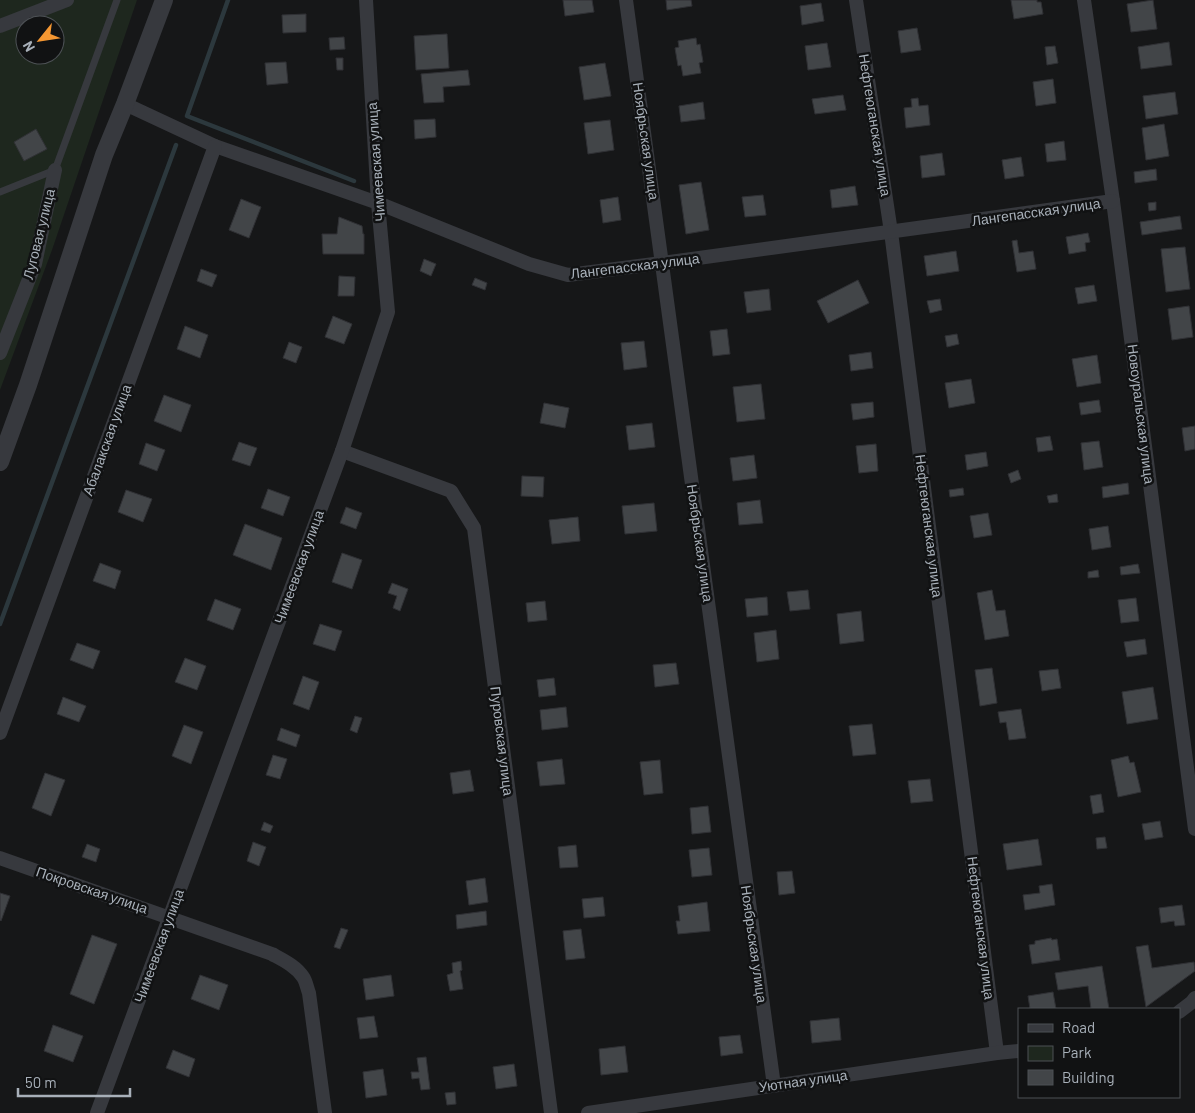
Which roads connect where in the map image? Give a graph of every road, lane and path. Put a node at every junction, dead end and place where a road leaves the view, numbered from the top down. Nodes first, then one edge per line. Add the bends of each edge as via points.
1 (67, 0) edge
2 (117, 0) edge
3 (164, 0) edge
4 (366, 0) edge
5 (626, 0) edge
6 (856, 0) edge
7 (1084, 0) edge
8 (0, 26) edge
9 (125, 104) junction
10 (215, 146) junction
11 (55, 170) junction
12 (0, 192) edge
13 (1113, 201) junction
14 (378, 203) junction
15 (891, 232) junction
16 (662, 264) junction
17 (0, 353) edge
18 (342, 451) junction
19 (0, 462) edge
20 (0, 733) edge
21 (1195, 829) edge
22 (0, 858) edge
23 (169, 917) junction
24 (1195, 998) edge
25 (1180, 1011) edge
26 (1018, 1051) edge
27 (997, 1053) junction
28 (774, 1086) junction
29 (97, 1113) edge
30 (325, 1113) edge
31 (551, 1113) edge
32 (588, 1113) edge

1 - 8 street
2 - 11 lane
3 - 9 street
4 - 14 street, Чимеевская улица
5 - 16 street, Ноябрьская улица
6 - 15 street, Нефтеюганская улица
7 - 13 street, Новоуральская улица
9 - 10 street, Лангепасская улица
9 - 19 street via 104,155
10 - 14 street, Лангепасская улица
10 - 20 street, Абалакская улица
11 - 12 lane
11 - 17 street, Луговая улица via 35,264
13 - 15 street, Лангепасская улица
13 - 21 street, Новоуральская улица
14 - 16 street, Лангепасская улица via 529,264 568,275
14 - 18 street, Чимеевская улица via 388,312
15 - 16 street, Лангепасская улица
15 - 27 street, Нефтеюганская улица
16 - 28 street, Ноябрьская улица
18 - 23 street, Чимеевская улица
18 - 31 street, Пуровская улица via 451,492 474,528
22 - 23 street, Покровская улица
23 - 29 street, Чимеевская улица
23 - 30 street, Покровская улица via 272,954 294,967 303,977 309,993
24 - 25 street
26 - 27 street, Уютная улица
27 - 28 street, Уютная улица
28 - 32 street, Уютная улица

